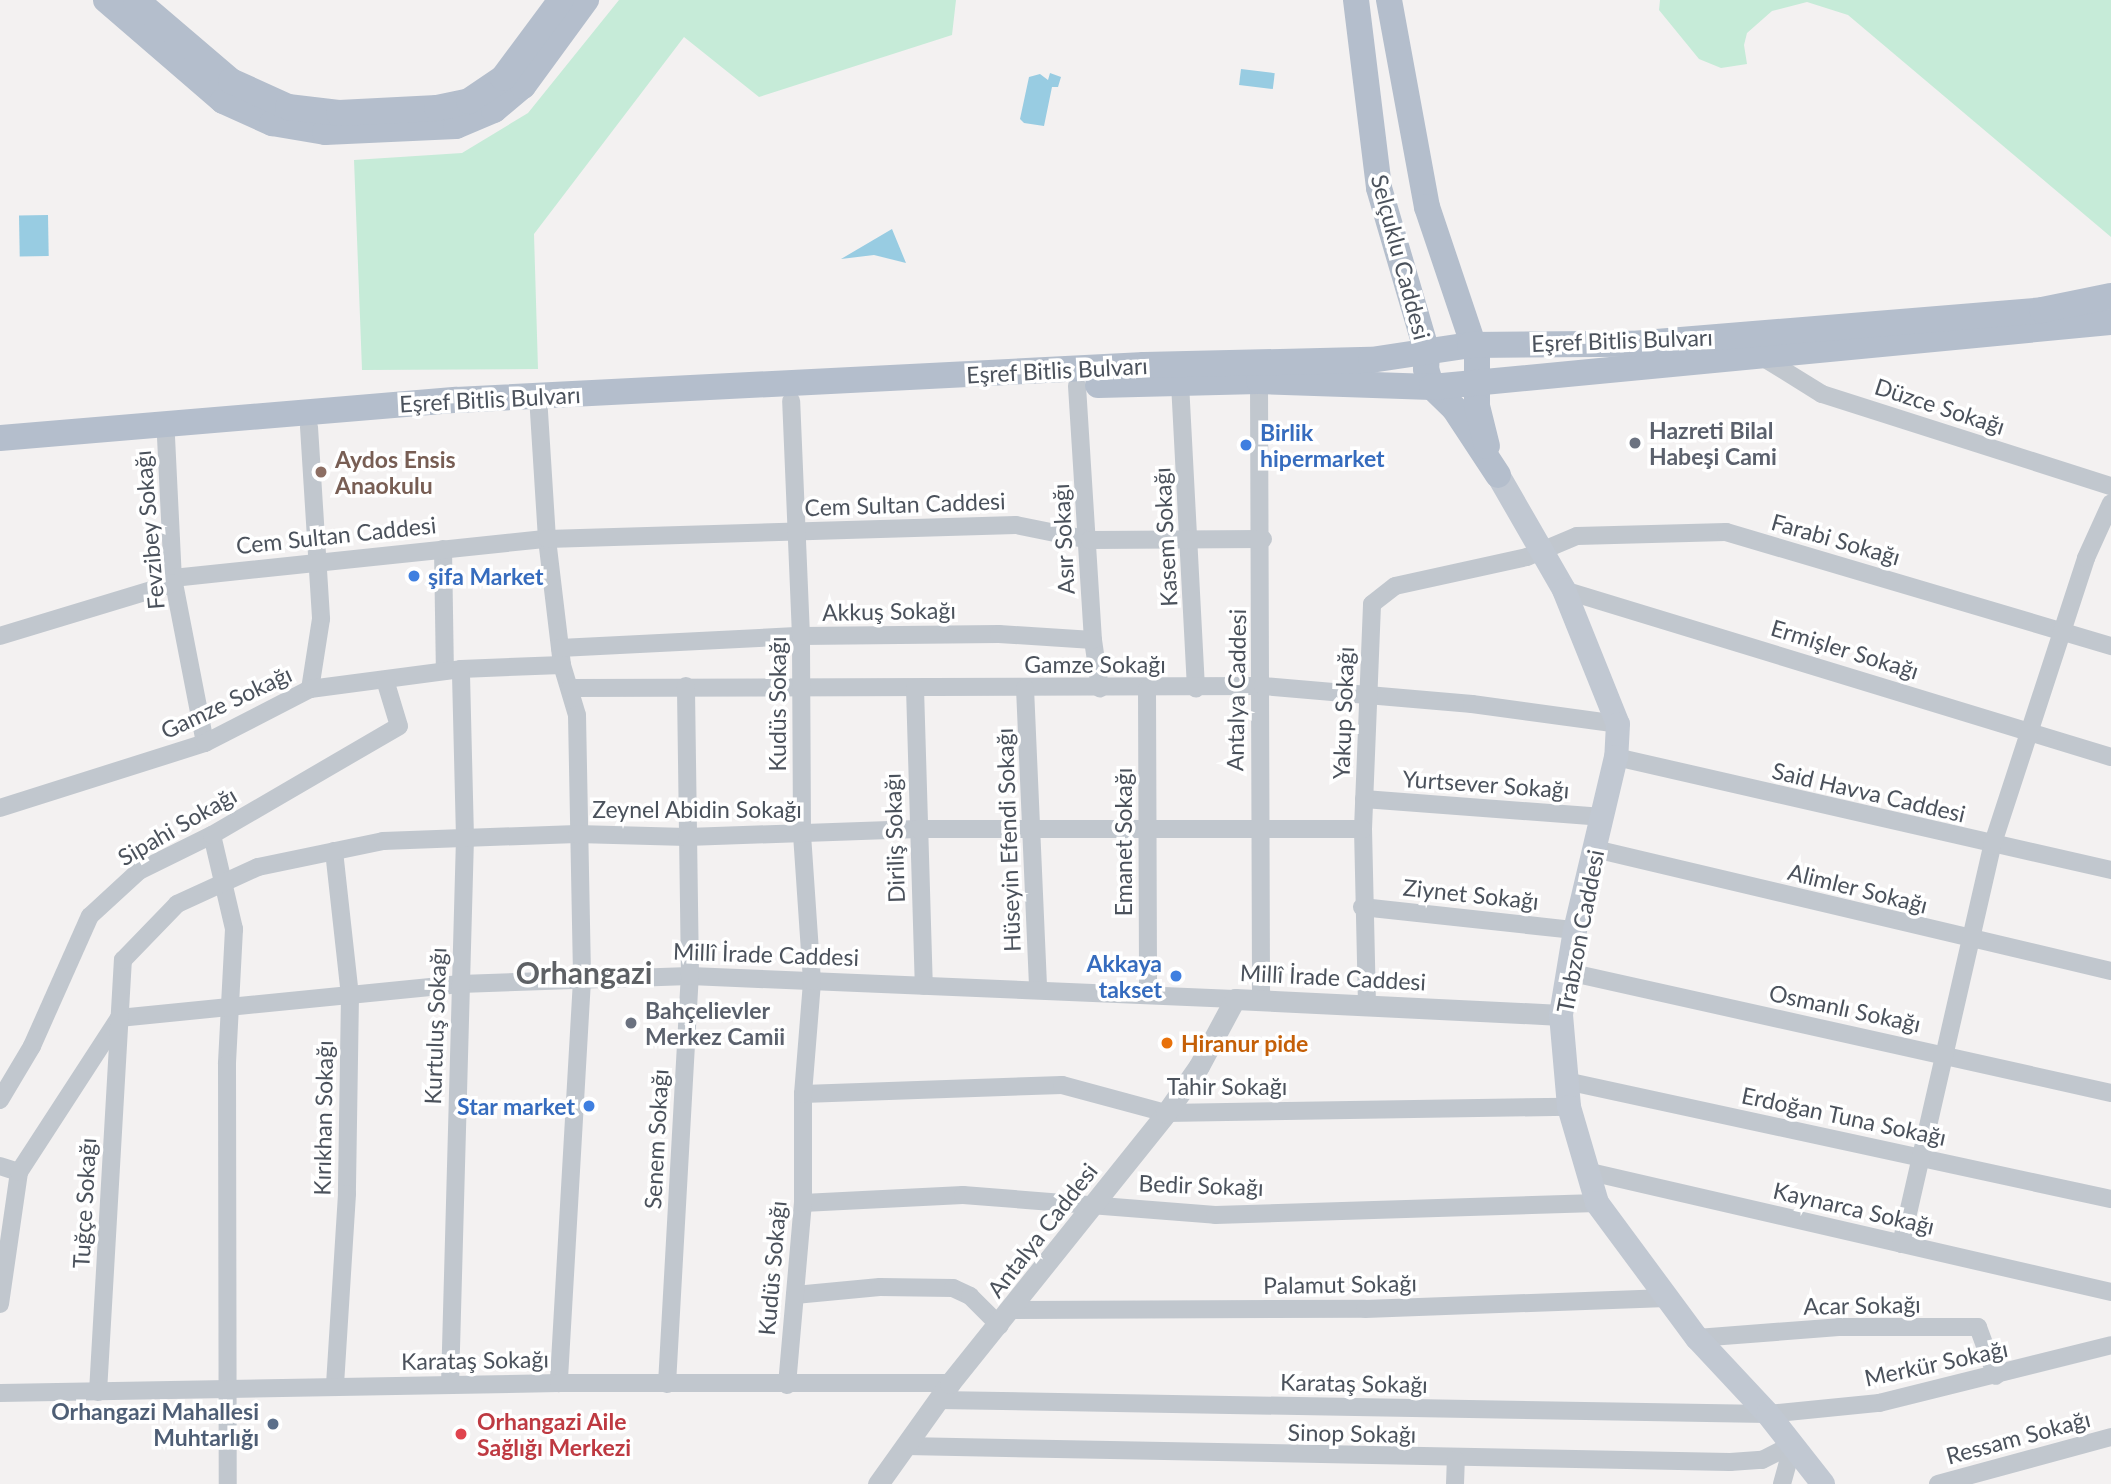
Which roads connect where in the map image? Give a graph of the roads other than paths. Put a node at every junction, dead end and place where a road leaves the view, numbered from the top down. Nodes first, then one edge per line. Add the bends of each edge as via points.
1 (106, 0) edge
2 (136, 0) edge
3 (561, 0) edge
4 (586, 0) edge
5 (1356, 0) edge
6 (1389, 0) edge
7 (2111, 296) edge
8 (1412, 303) junction
9 (2111, 322) edge
10 (1470, 345) junction
11 (1758, 346) junction
12 (1427, 352) junction
13 (1388, 358) junction
14 (1520, 377) junction
15 (1259, 381) junction
16 (1180, 383) junction
17 (1475, 384) junction
18 (1077, 386) junction
19 (1432, 387) junction
20 (791, 401) junction
21 (538, 405) junction
22 (309, 427) junction
23 (166, 437) junction
24 (0, 438) edge
25 (0, 456) edge
26 (1497, 475) junction
27 (2111, 486) edge
28 (2111, 503) edge
29 (797, 532) junction
30 (1191, 538) junction
31 (1263, 538) junction
32 (547, 539) junction
33 (1090, 540) junction
34 (443, 549) junction
35 (1542, 550) junction
36 (317, 559) junction
37 (173, 580) junction
38 (1564, 590) junction
39 (2061, 631) junction
40 (0, 636) edge
41 (801, 636) junction
42 (1093, 640) junction
43 (2111, 646) edge
44 (561, 657) junction
45 (453, 670) junction
46 (385, 680) junction
47 (685, 686) junction
48 (1263, 686) junction
49 (570, 688) junction
50 (915, 688) junction
51 (1026, 688) junction
52 (1101, 688) junction
53 (1147, 688) junction
54 (310, 689) junction
55 (800, 689) junction
56 (1196, 689) junction
57 (1366, 693) junction
58 (1618, 724) junction
59 (2028, 731) junction
60 (205, 743) junction
61 (1616, 757) junction
62 (2111, 757) edge
63 (1364, 799) junction
64 (0, 808) edge
65 (1603, 817) junction
66 (1261, 827) junction
67 (918, 829) junction
68 (1146, 829) junction
69 (1363, 829) junction
70 (1032, 830) junction
71 (577, 834) junction
72 (802, 834) junction
73 (212, 835) junction
74 (687, 837) junction
75 (465, 838) junction
76 (1992, 846) junction
77 (1595, 849) junction
78 (334, 851) junction
79 (2111, 870) edge
80 (221, 884) junction
81 (1362, 907) junction
82 (1575, 930) junction
83 (1967, 939) junction
84 (2111, 971) edge
85 (1568, 972) junction
86 (690, 976) junction
87 (582, 980) junction
88 (812, 981) junction
89 (460, 984) junction
90 (924, 986) junction
91 (1038, 990) junction
92 (350, 995) junction
93 (1148, 995) junction
94 (1235, 999) junction
95 (1261, 1000) junction
96 (1367, 1005) junction
97 (231, 1007) junction
98 (1561, 1015) junction
99 (119, 1018) junction
100 (1946, 1055) junction
101 (1566, 1081) junction
102 (2111, 1093) edge
103 (803, 1094) junction
104 (0, 1100) edge
105 (1569, 1107) junction
106 (1166, 1113) junction
107 (1922, 1158) junction
108 (0, 1166) edge
109 (1586, 1171) junction
110 (19, 1172) junction
111 (2111, 1199) edge
112 (803, 1203) junction
113 (1597, 1203) junction
114 (1096, 1204) junction
115 (1901, 1244) junction
116 (2111, 1292) edge
117 (795, 1294) junction
118 (1668, 1298) junction
119 (0, 1304) edge
120 (1006, 1318) junction
121 (1697, 1338) junction
122 (2111, 1345) edge
123 (1996, 1376) junction
124 (559, 1383) junction
125 (667, 1384) junction
126 (450, 1385) junction
127 (787, 1385) junction
128 (335, 1387) junction
129 (230, 1390) junction
130 (944, 1391) junction
131 (98, 1392) junction
132 (0, 1393) edge
133 (1768, 1414) junction
134 (2111, 1437) edge
135 (1793, 1444) junction
136 (906, 1447) junction
137 (1456, 1460) junction
138 (1983, 1478) edge
139 (228, 1484) edge
140 (877, 1484) edge
141 (1455, 1484) edge
142 (1782, 1484) edge
143 (1823, 1484) edge
144 (1938, 1484) edge

1 - 4 main road via 223,101 272,123 325,132 456,126 484,116 523,86
2 - 3 main road via 231,82 288,107 339,113 437,108 469,101 503,78
5 - 8 main road, Selçuklu Caddesi via 1379,188
6 - 10 main road, Selçuklu Caddesi via 1420,177
7 - 11 main road, Eşref Bitlis Bulvarı via 2042,310
8 - 12 main road, Selçuklu Caddesi
8 - 13 main road via 1410,324
9 - 11 main road, Eşref Bitlis Bulvarı
10 - 11 main road, Eşref Bitlis Bulvarı
10 - 12 main road, Eşref Bitlis Bulvarı
10 - 17 main road, Selçuklu Caddesi via 1479,368
11 - 14 main road, Eşref Bitlis Bulvarı
11 - 27 street, Düzce Sokağı via 1822,394
12 - 13 main road, Eşref Bitlis Bulvarı
12 - 19 main road, Selçuklu Caddesi
13 - 21 main road, Eşref Bitlis Bulvarı via 1144,365
14 - 17 main road, Eşref Bitlis Bulvarı
14 - 26 main road via 1497,403 1489,421
15 - 16 main road, Eşref Bitlis Bulvarı
15 - 19 main road, Eşref Bitlis Bulvarı
15 - 31 street, Antalya Caddesi
16 - 18 main road, Eşref Bitlis Bulvarı
16 - 30 street, Kasem Sokağı
17 - 19 main road, Eşref Bitlis Bulvarı
17 - 26 main road, Selçuklu Caddesi
18 - 20 main road, Eşref Bitlis Bulvarı
18 - 33 street, Asır Sokağı
19 - 26 main road, Trabzon Caddesi via 1454,408
20 - 21 main road, Eşref Bitlis Bulvarı
20 - 29 street, Kudüs Sokağı
21 - 22 main road, Eşref Bitlis Bulvarı
21 - 24 main road, Eşref Bitlis Bulvarı
21 - 32 street
22 - 23 main road, Eşref Bitlis Bulvarı
22 - 36 street
23 - 25 main road, Eşref Bitlis Bulvarı
23 - 37 street, Fevzibey Sokağı
26 - 35 main road, Trabzon Caddesi
28 - 39 street
29 - 32 street, Cem Sultan Caddesi
29 - 33 street, Cem Sultan Caddesi via 1016,525
29 - 41 street, Kudüs Sokağı
30 - 31 street, Cem Sultan Caddesi
30 - 33 street, Cem Sultan Caddesi
30 - 56 street, Kasem Sokağı
31 - 48 street, Antalya Caddesi
32 - 34 street, Cem Sultan Caddesi
32 - 44 street
33 - 42 street, Asır Sokağı
34 - 36 street, Cem Sultan Caddesi
34 - 45 street, Kurtuluş Sokağı
35 - 38 main road, Trabzon Caddesi
35 - 39 street, Farabi Sokağı via 1577,536 1726,532
35 - 57 street, Yakup Sokağı via 1395,586 1379,594 1372,604
36 - 37 street, Cem Sultan Caddesi
36 - 54 street via 321,619
37 - 40 street, Cem Sultan Caddesi
37 - 60 street, Fevzibey Sokağı
38 - 58 main road, Trabzon Caddesi
38 - 59 street, Ermişler Sokağı
39 - 43 street, Farabi Sokağı
39 - 59 street
41 - 42 street, Akkuş Sokağı via 999,634
41 - 44 street, Akkuş Sokağı
41 - 55 street, Kudüs Sokağı
42 - 52 street, Asır Sokağı
44 - 45 street, Gamze Sokağı
44 - 49 street
45 - 46 street, Gamze Sokağı
45 - 75 street, Kurtuluş Sokağı
46 - 54 street, Gamze Sokağı
46 - 73 street, Sipahi Sokağı via 399,726
47 - 49 street, Gamze Sokağı
47 - 55 street, Gamze Sokağı
47 - 74 street, Senem Sokağı
48 - 56 street, Gamze Sokağı
48 - 57 street, Gamze Sokağı
48 - 66 street, Antalya Caddesi
49 - 71 street via 577,715
50 - 51 street, Gamze Sokağı
50 - 55 street, Gamze Sokağı
50 - 67 street, Diriliş Sokağı
51 - 52 street, Gamze Sokağı
51 - 70 street, Hüseyin Efendi Sokağı
52 - 53 street, Gamze Sokağı
53 - 56 street, Gamze Sokağı
53 - 68 street, Emanet Sokağı
54 - 60 street, Gamze Sokağı
55 - 72 street, Kudüs Sokağı
57 - 58 street, Gamze Sokağı
57 - 63 street, Yakup Sokağı
58 - 61 main road, Trabzon Caddesi
59 - 62 street, Ermişler Sokağı
59 - 76 street
60 - 64 street, Gamze Sokağı
61 - 65 main road, Trabzon Caddesi
61 - 76 street, Said Havva Caddesi
63 - 65 street, Yurtsever Sokağı
63 - 69 street, Yakup Sokağı
65 - 77 main road, Trabzon Caddesi
66 - 68 street, Zeynel Abidin Sokağı
66 - 69 street, Zeynel Abidin Sokağı
66 - 95 street, Antalya Caddesi
67 - 70 street, Zeynel Abidin Sokağı
67 - 72 street, Zeynel Abidin Sokağı
67 - 90 street, Diriliş Sokağı
68 - 70 street, Zeynel Abidin Sokağı
68 - 93 street, Emanet Sokağı
69 - 81 street, Yakup Sokağı
70 - 91 street, Hüseyin Efendi Sokağı
71 - 74 street, Zeynel Abidin Sokağı
71 - 75 street, Zeynel Abidin Sokağı
71 - 87 street
72 - 74 street, Zeynel Abidin Sokağı
72 - 88 street, Kudüs Sokağı
73 - 80 street
73 - 104 street, Sipahi Sokağı via 139,871 90,916 32,1046
74 - 86 street, Senem Sokağı
75 - 78 street, Zeynel Abidin Sokağı via 383,841
75 - 89 street, Kurtuluş Sokağı
76 - 79 street, Said Havva Caddesi
76 - 83 street
77 - 82 main road, Trabzon Caddesi
77 - 83 street, Alimler Sokağı
78 - 80 street, Zeynel Abidin Sokağı via 258,867
78 - 92 street, Kırıkhan Sokağı
80 - 97 street via 234,929
80 - 99 street, Zeynel Abidin Sokağı via 177,904 123,960
81 - 82 street, Ziynet Sokağı
81 - 96 street, Yakup Sokağı
82 - 85 main road, Trabzon Caddesi
83 - 84 street, Alimler Sokağı
83 - 100 street
85 - 98 main road, Trabzon Caddesi
85 - 100 street, Osmanlı Sokağı
86 - 87 street, Millî İrade Caddesi
86 - 88 street, Millî İrade Caddesi
86 - 125 street, Senem Sokağı
87 - 89 street, Millî İrade Caddesi
87 - 124 street
88 - 90 street, Millî İrade Caddesi
88 - 103 street, Kudüs Sokağı
89 - 92 street, Millî İrade Caddesi
89 - 126 street, Kurtuluş Sokağı
90 - 91 street, Millî İrade Caddesi
91 - 93 street, Millî İrade Caddesi
92 - 97 street, Millî İrade Caddesi
92 - 128 street, Kırıkhan Sokağı via 347,1194
93 - 94 street, Millî İrade Caddesi
94 - 95 street, Millî İrade Caddesi
94 - 106 street, Antalya Caddesi via 1199,1066
95 - 96 street, Millî İrade Caddesi
96 - 98 street, Millî İrade Caddesi
97 - 99 street, Millî İrade Caddesi
97 - 129 street via 227,1064
98 - 101 main road, Trabzon Caddesi
99 - 110 street
99 - 131 street, Tuğçe Sokağı
100 - 102 street, Osmanlı Sokağı
100 - 107 street
101 - 105 main road, Trabzon Caddesi
101 - 107 street, Erdoğan Tuna Sokağı
103 - 106 street, Tahir Sokağı via 1062,1085
103 - 112 street, Kudüs Sokağı
105 - 106 street, Tahir Sokağı
105 - 109 main road, Trabzon Caddesi
106 - 114 street, Antalya Caddesi
107 - 111 street, Erdoğan Tuna Sokağı
107 - 115 street
108 - 110 street
109 - 113 main road, Trabzon Caddesi
109 - 115 street, Kaynarca Sokağı
110 - 119 street
112 - 114 street, Bedir Sokağı via 963,1195
112 - 117 street, Kudüs Sokağı
113 - 114 street, Bedir Sokağı via 1214,1215
113 - 118 main road, Trabzon Caddesi
114 - 120 street, Antalya Caddesi
115 - 116 street, Kaynarca Sokağı
117 - 120 street via 880,1287 953,1288
117 - 127 street, Kudüs Sokağı
118 - 120 street, Palamut Sokağı
118 - 121 main road, Trabzon Caddesi
120 - 130 street, Antalya Caddesi
121 - 123 street, Acar Sokağı via 1839,1327 1978,1327
121 - 133 main road, Trabzon Caddesi
122 - 123 street, Merkür Sokağı
123 - 133 street, Merkür Sokağı via 1879,1402
124 - 125 street, Karataş Sokağı
124 - 126 street, Karataş Sokağı
125 - 127 street, Karataş Sokağı
126 - 128 street, Karataş Sokağı
127 - 130 street, Karataş Sokağı
128 - 129 street, Karataş Sokağı
129 - 131 street, Karataş Sokağı
129 - 139 street
130 - 133 street, Karataş Sokağı
130 - 136 street, Antalya Caddesi
131 - 132 street, Karataş Sokağı
133 - 135 main road, Trabzon Caddesi
134 - 138 street, Ressam Sokağı
135 - 137 street, Sinop Sokağı via 1762,1460 1741,1461
135 - 142 street
135 - 143 main road, Trabzon Caddesi
136 - 137 street, Sinop Sokağı
136 - 140 street, Antalya Caddesi
137 - 141 street
138 - 144 street, Ressam Sokağı

